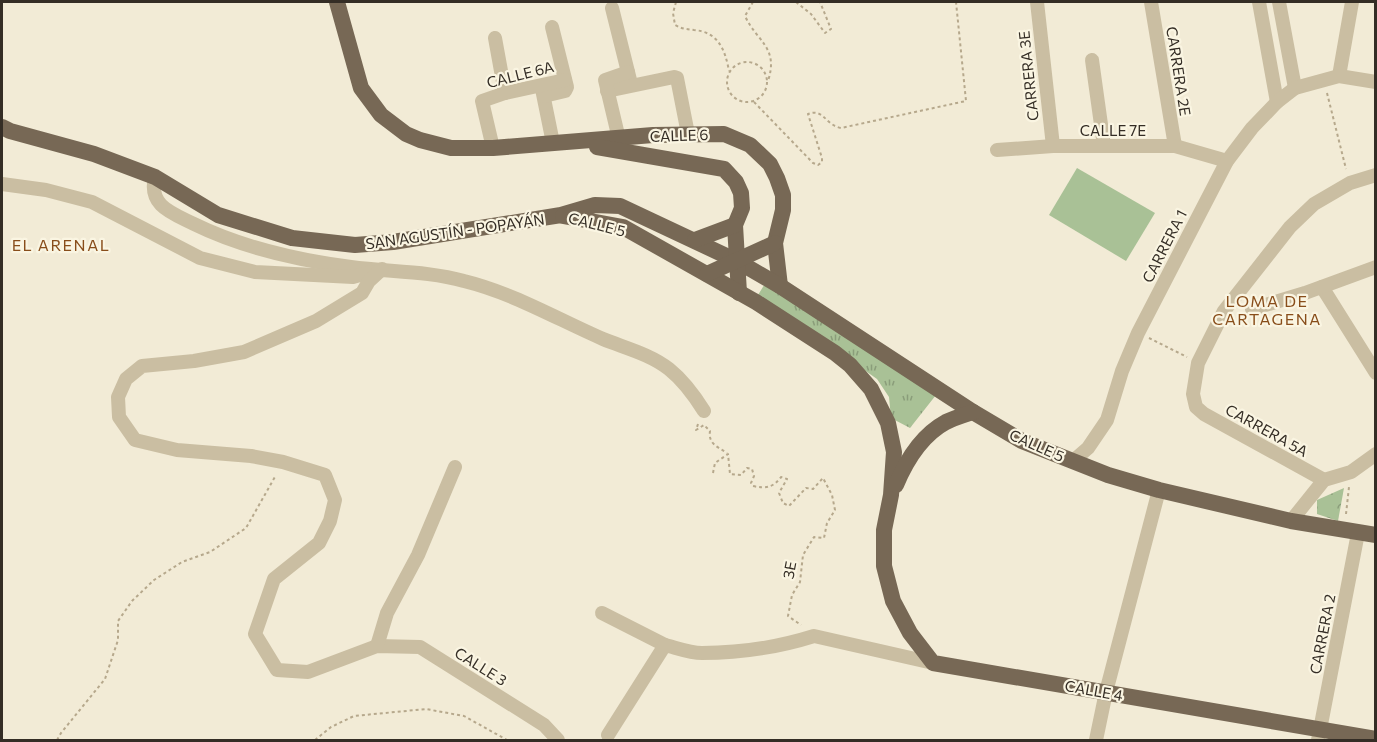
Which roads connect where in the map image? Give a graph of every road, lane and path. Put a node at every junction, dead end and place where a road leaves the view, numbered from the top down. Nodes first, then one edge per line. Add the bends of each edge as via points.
1 (337, 2) edge
2 (676, 2) edge
3 (753, 2) edge
4 (796, 2) edge
5 (820, 2) edge
6 (956, 2) edge
7 (1037, 2) edge
8 (1151, 2) edge
9 (1259, 2) edge
10 (1279, 2) edge
11 (1352, 2) edge
12 (612, 8) dead end
13 (552, 27) dead end
14 (495, 38) dead end
15 (1092, 60) dead end
16 (729, 71) junction
17 (1339, 76) junction
18 (629, 79) junction
19 (1324, 79) junction
20 (768, 81) junction
21 (1376, 82) edge
22 (1294, 88) junction
23 (543, 91) junction
24 (505, 93) junction
25 (754, 102) junction
26 (1278, 102) junction
27 (2, 127) edge
28 (688, 134) junction
29 (619, 139) junction
30 (561, 143) junction
31 (1053, 146) junction
32 (1104, 146) junction
33 (1175, 146) junction
34 (493, 147) junction
35 (997, 150) dead end
36 (1227, 161) junction
37 (156, 177) junction
38 (1374, 180) edge
39 (1350, 183) junction
40 (2, 184) edge
41 (561, 215) junction
42 (735, 225) junction
43 (695, 240) junction
44 (775, 243) junction
45 (737, 261) junction
46 (1376, 267) edge
47 (382, 269) junction
48 (706, 274) junction
49 (780, 286) junction
50 (1322, 287) junction
51 (739, 293) junction
52 (1252, 309) dead end
53 (1138, 333) junction
54 (1198, 363) junction
55 (1376, 373) edge
56 (704, 411) joint
57 (973, 412) junction
58 (728, 454) junction
59 (1376, 454) edge
60 (1073, 461) junction
61 (283, 462) junction
62 (455, 467) dead end
63 (1351, 472) junction
64 (713, 473) dead end
65 (1324, 480) junction
66 (1159, 490) junction
67 (891, 495) junction
68 (1291, 521) junction
69 (1352, 532) junction
70 (1376, 535) edge
71 (602, 613) dead end
72 (814, 636) junction
73 (665, 645) junction
74 (377, 646) junction
75 (933, 663) junction
76 (1106, 692) junction
77 (608, 735) dead end
78 (1319, 735) edge
79 (1376, 739) edge
80 (57, 741) edge
81 (315, 741) edge
82 (507, 741) edge
83 (558, 741) edge
84 (1096, 741) edge

1 - 34 main road, CALLE 6 via 361,88 381,115 406,134 436,145
2 - 16 path via 675,25 706,31 718,41
3 - 20 path via 745,16 768,49
4 - 5 path via 825,33 831,29
6 - 25 path via 966,101 841,128 832,126 820,113 808,114 822,158 818,165
7 - 31 street, CARRERA 3E
8 - 33 street, CARRERA 2E
9 - 26 street
10 - 22 street
11 - 17 street
12 - 18 street
13 - 23 street, CALLE 6A via 566,85
14 - 24 street
15 - 32 street
16 - 20 path via 740,62 756,63
16 - 25 path via 726,82 731,95 742,102
17 - 19 street, CARRERA 1
17 - 21 street
18 - 28 street via 677,78
18 - 29 street via 606,85
19 - 22 street, CARRERA 1
19 - 39 path
20 - 25 path via 765,93
22 - 26 street, CARRERA 1
23 - 24 street, CALLE 6A
23 - 30 street
24 - 34 street, CALLE 6A via 482,101
26 - 36 street, CARRERA 1
27 - 37 main road, SAN AGUSTÍN - POPAYÁN
28 - 29 main road, CALLE 6
28 - 44 main road, CALLE 6 via 724,134 750,145 770,164 783,195
29 - 30 main road, CALLE 6
30 - 34 main road, CALLE 6
30 - 42 main road, CALLE 6 via 724,169 741,193 742,208
31 - 32 street, CALLE 7E
31 - 35 street, CALLE 7E
32 - 33 street, CALLE 7E
33 - 36 street, CALLE 7E
36 - 53 street, CARRERA 1
37 - 41 main road, SAN AGUSTÍN - POPAYÁN via 218,215 292,238 334,243 393,242
37 - 47 street via 154,193 158,203 214,234 295,258
38 - 39 street
39 - 54 street via 1314,204 1290,228 1224,311
40 - 47 street via 92,202 200,258 255,272 353,277
41 - 43 main road, SAN AGUSTÍN - POPAYÁN via 595,205 620,206
41 - 48 main road, CALLE 5 via 623,227
42 - 43 main road
42 - 45 main road, CALLE 6
43 - 45 main road, SAN AGUSTÍN - POPAYÁN
44 - 45 main road
44 - 49 main road, CALLE 6
45 - 48 main road
45 - 49 main road, CALLE 5
45 - 51 main road, CALLE 6
46 - 50 street
47 - 56 street via 462,280 495,290 648,356 689,388
47 - 61 street via 362,293 316,321 244,352 142,366 126,379 118,397 119,417 135,440 177,450
48 - 51 main road, CALLE 5
49 - 57 main road, CALLE 5
50 - 52 street
50 - 55 street
51 - 67 main road, CALLE 5 via 835,352 871,389 888,423 894,452
53 - 54 path
53 - 60 street, CARRERA 1 via 1107,420 1088,448
54 - 65 street, CARRERA 5A via 1193,394 1196,407
56 - 58 path via 696,430 704,426 710,431 712,444
57 - 60 main road, CALLE 5 via 1022,441
57 - 67 main road via 945,422 922,442
58 - 64 path via 715,463
58 - 72 path, 3E via 730,474 741,475 747,468 752,469 753,486 766,488 785,477 779,493 789,506 806,488 813,489 823,478 835,510 824,538 814,537 803,555 800,582 792,595 788,616
59 - 63 street
60 - 66 main road, CALLE 5
61 - 74 street via 325,475 335,500 319,543 274,579 255,634 277,670 308,672
61 - 80 path via 246,528 210,552 182,562 154,580 132,602 118,621 118,640 105,680
62 - 74 street via 418,555 387,613
63 - 65 street
63 - 69 path
65 - 68 street
66 - 68 main road, CALLE 5
66 - 76 street
67 - 75 main road via 884,530 884,566 893,601 910,633
68 - 69 main road, CALLE 5
69 - 70 main road, CALLE 5
69 - 78 street, CARRERA 2
71 - 73 street
72 - 73 street via 709,653
72 - 75 street, CALLE 4
73 - 77 street
74 - 83 street, CALLE 3 via 420,647 544,725
75 - 76 main road, CALLE 4
76 - 78 main road, CALLE 4
76 - 84 street
78 - 79 main road, CALLE 4
81 - 82 path via 331,727 354,716 426,709 464,716

